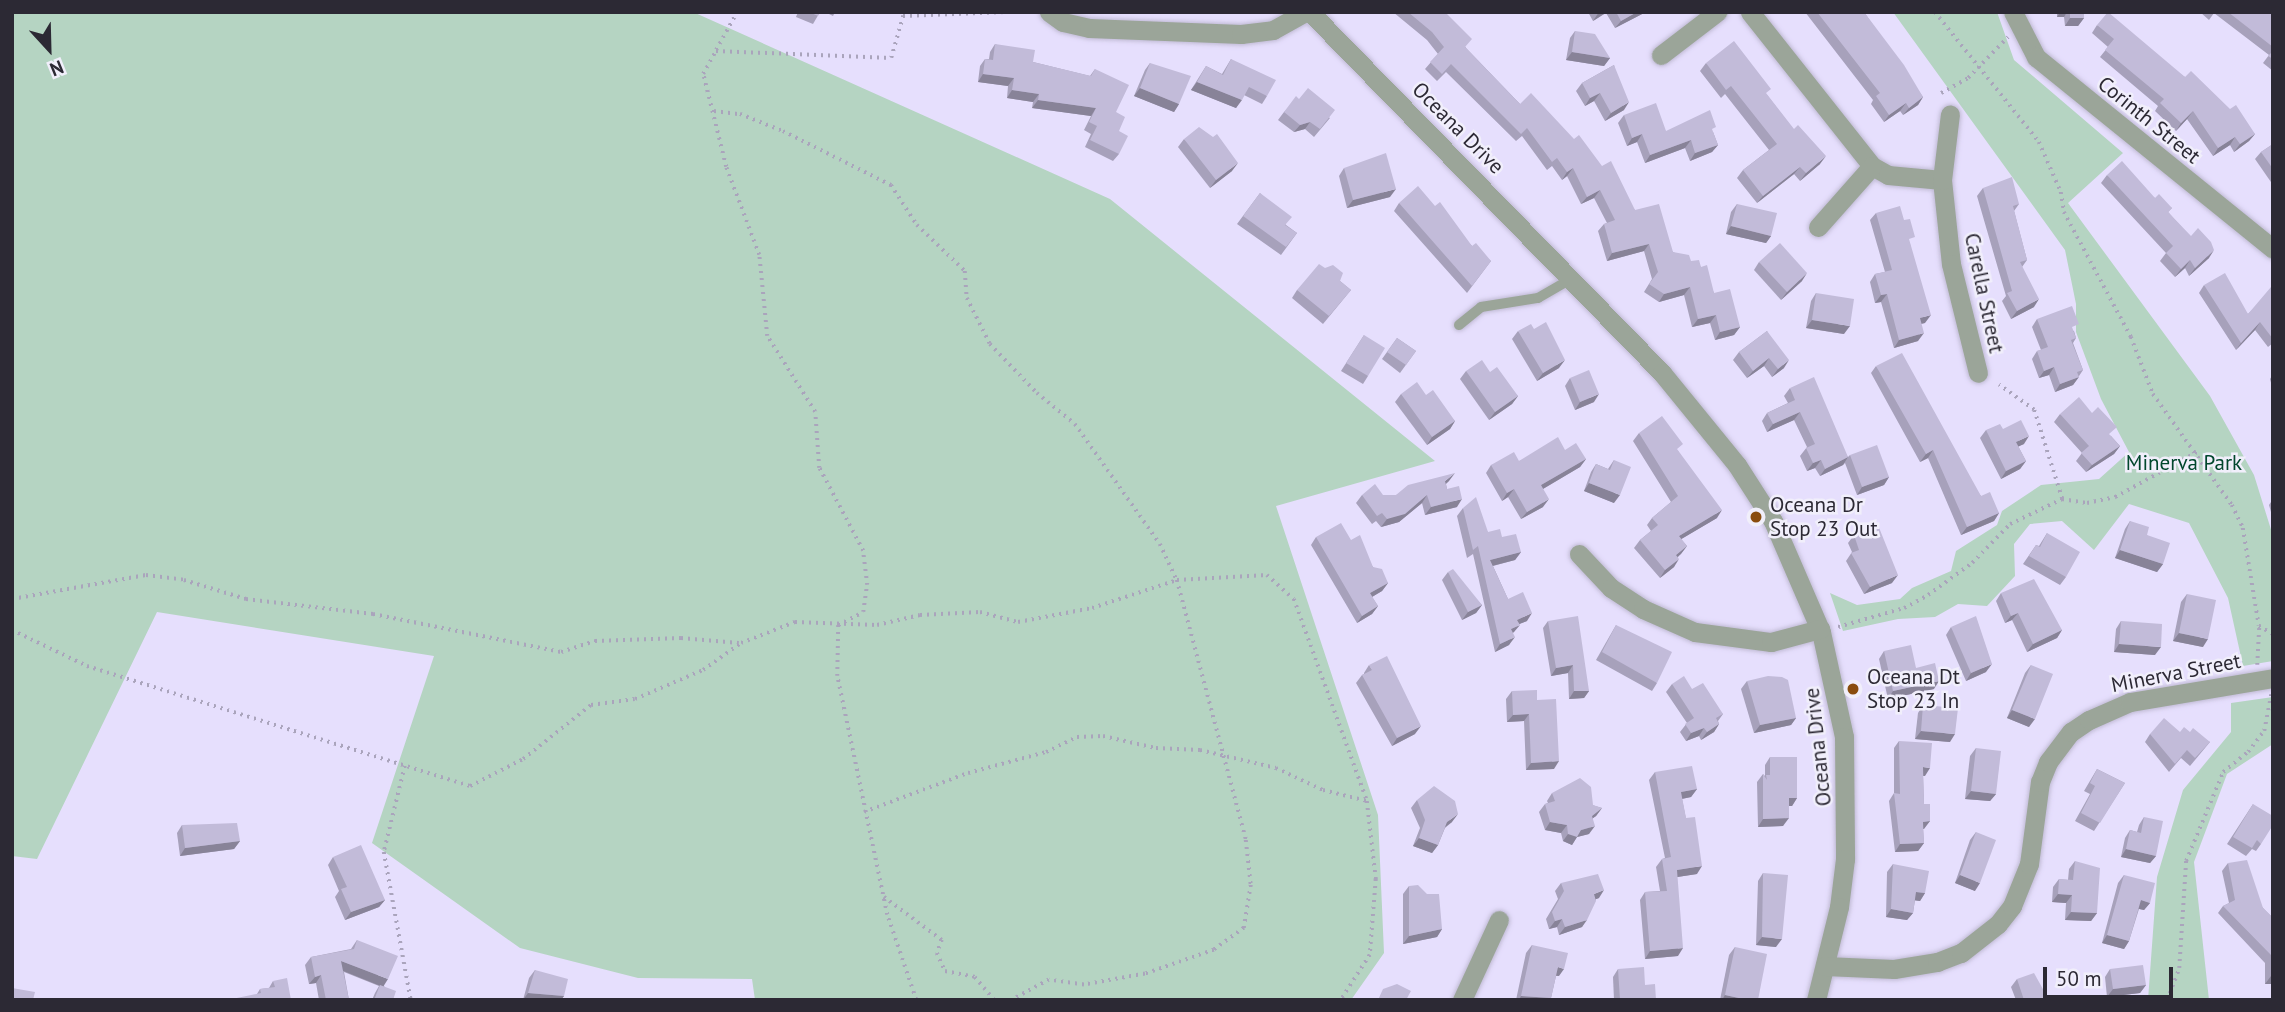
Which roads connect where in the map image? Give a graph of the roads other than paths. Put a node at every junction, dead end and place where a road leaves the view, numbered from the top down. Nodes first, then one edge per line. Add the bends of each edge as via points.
1 (1049, 12) edge
2 (1308, 12) edge
3 (1717, 12) edge
4 (1750, 12) edge
5 (2013, 12) edge
6 (1661, 55) dead end
7 (1950, 114) dead end
8 (1872, 166) junction
9 (1942, 180) junction
10 (1818, 227) dead end
11 (2273, 249) edge
12 (1572, 278) junction
13 (1459, 325) dead end
14 (1978, 373) dead end
15 (1578, 554) dead end
16 (1829, 628) junction
17 (2266, 678) edge
18 (1499, 920) dead end
19 (1825, 966) junction
20 (1462, 1000) edge
21 (1816, 1000) edge

1 - 2 street via 1063,22 1089,28 1241,34 1273,30
2 - 12 street, Oceana Drive
3 - 6 street
4 - 8 street
5 - 11 street, Corinth Street via 2027,44 2044,64
7 - 9 street, Carella Street
8 - 9 street via 1888,175
8 - 10 street
9 - 14 street, Carella Street via 1951,264
12 - 13 lane via 1538,298 1480,307
12 - 16 street, Oceana Drive via 1662,373 1737,465 1773,521
15 - 16 street via 1633,602 1695,632 1771,642
16 - 19 street, Oceana Drive via 1848,808 1839,907
17 - 19 street, Minerva Street via 2130,702 2089,720 2064,740 2040,782 2029,864 2012,906 1998,924 1961,953 1894,969
18 - 20 street
19 - 21 street, Oceana Drive

